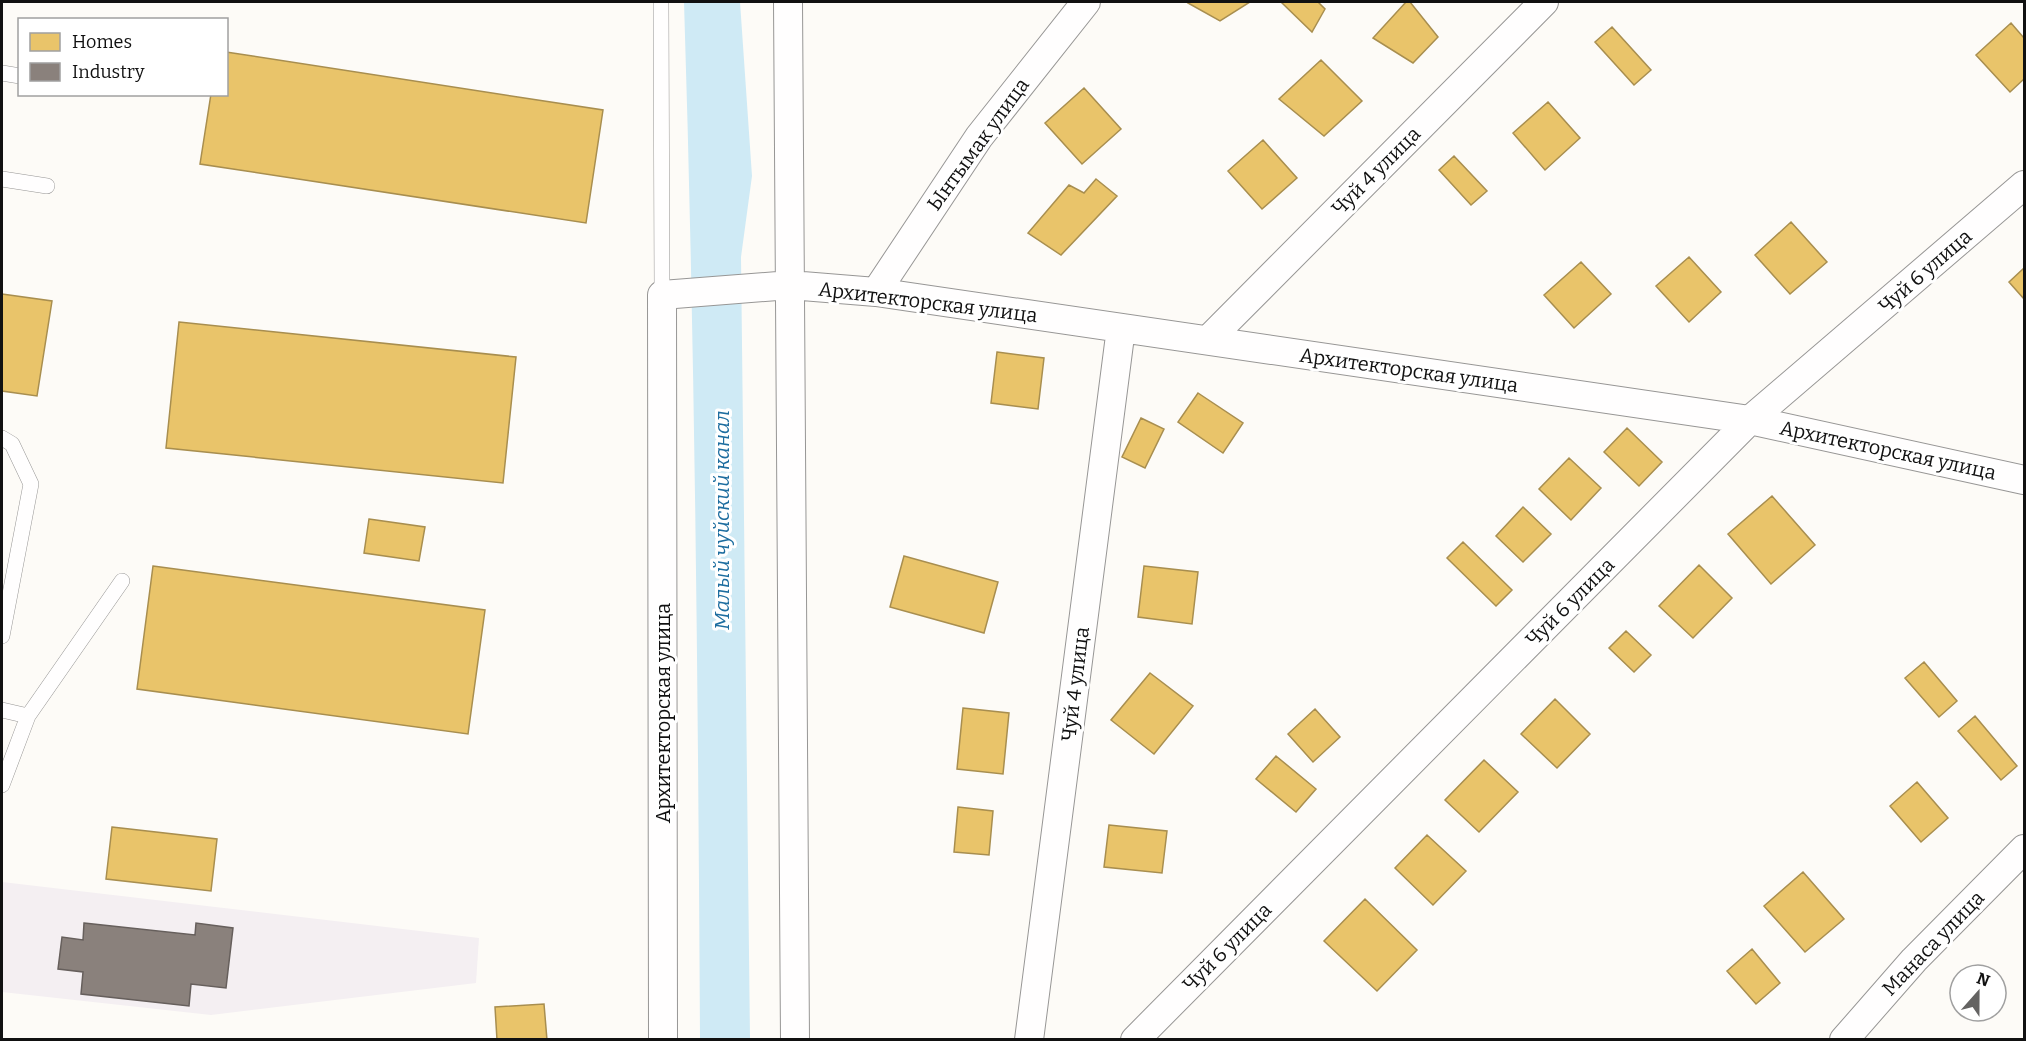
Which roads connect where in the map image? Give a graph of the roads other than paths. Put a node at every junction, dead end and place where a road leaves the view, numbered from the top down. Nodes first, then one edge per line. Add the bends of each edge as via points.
1 (661, 2) edge
2 (788, 2) edge
3 (1086, 2) edge
4 (1544, 2) edge
5 (2, 73) edge
6 (18, 76) edge
7 (2, 179) edge
8 (46, 186) dead end
9 (2025, 186) edge
10 (790, 285) junction
11 (876, 292) junction
12 (671, 294) junction
13 (1121, 328) junction
14 (1208, 340) junction
15 (1750, 420) junction
16 (2, 438) edge
17 (2025, 480) edge
18 (122, 581) dead end
19 (2, 636) edge
20 (2, 710) edge
21 (28, 716) junction
22 (2, 784) edge
23 (2025, 849) edge
24 (663, 1040) edge
25 (795, 1040) edge
26 (1029, 1040) edge
27 (1135, 1040) edge
28 (1844, 1040) edge

1 - 12 lane
2 - 10 street
3 - 11 street, Ынтымак улица via 979,136
4 - 14 street, Чуй 4 улица
5 - 6 lane
7 - 8 lane
9 - 15 street, Чуй 6 улица
10 - 11 street, Архитекторская улица
10 - 12 street, Архитекторская улица
10 - 25 street
11 - 13 street, Архитекторская улица
12 - 24 street, Архитекторская улица
13 - 14 street, Архитекторская улица
13 - 26 street, Чуй 4 улица
14 - 15 street, Архитекторская улица
15 - 17 street, Архитекторская улица
15 - 27 street, Чуй 6 улица
16 - 19 lane via 12,444 32,484
18 - 21 lane
20 - 21 lane
21 - 22 lane
23 - 28 street, Манаса улица via 1914,960

